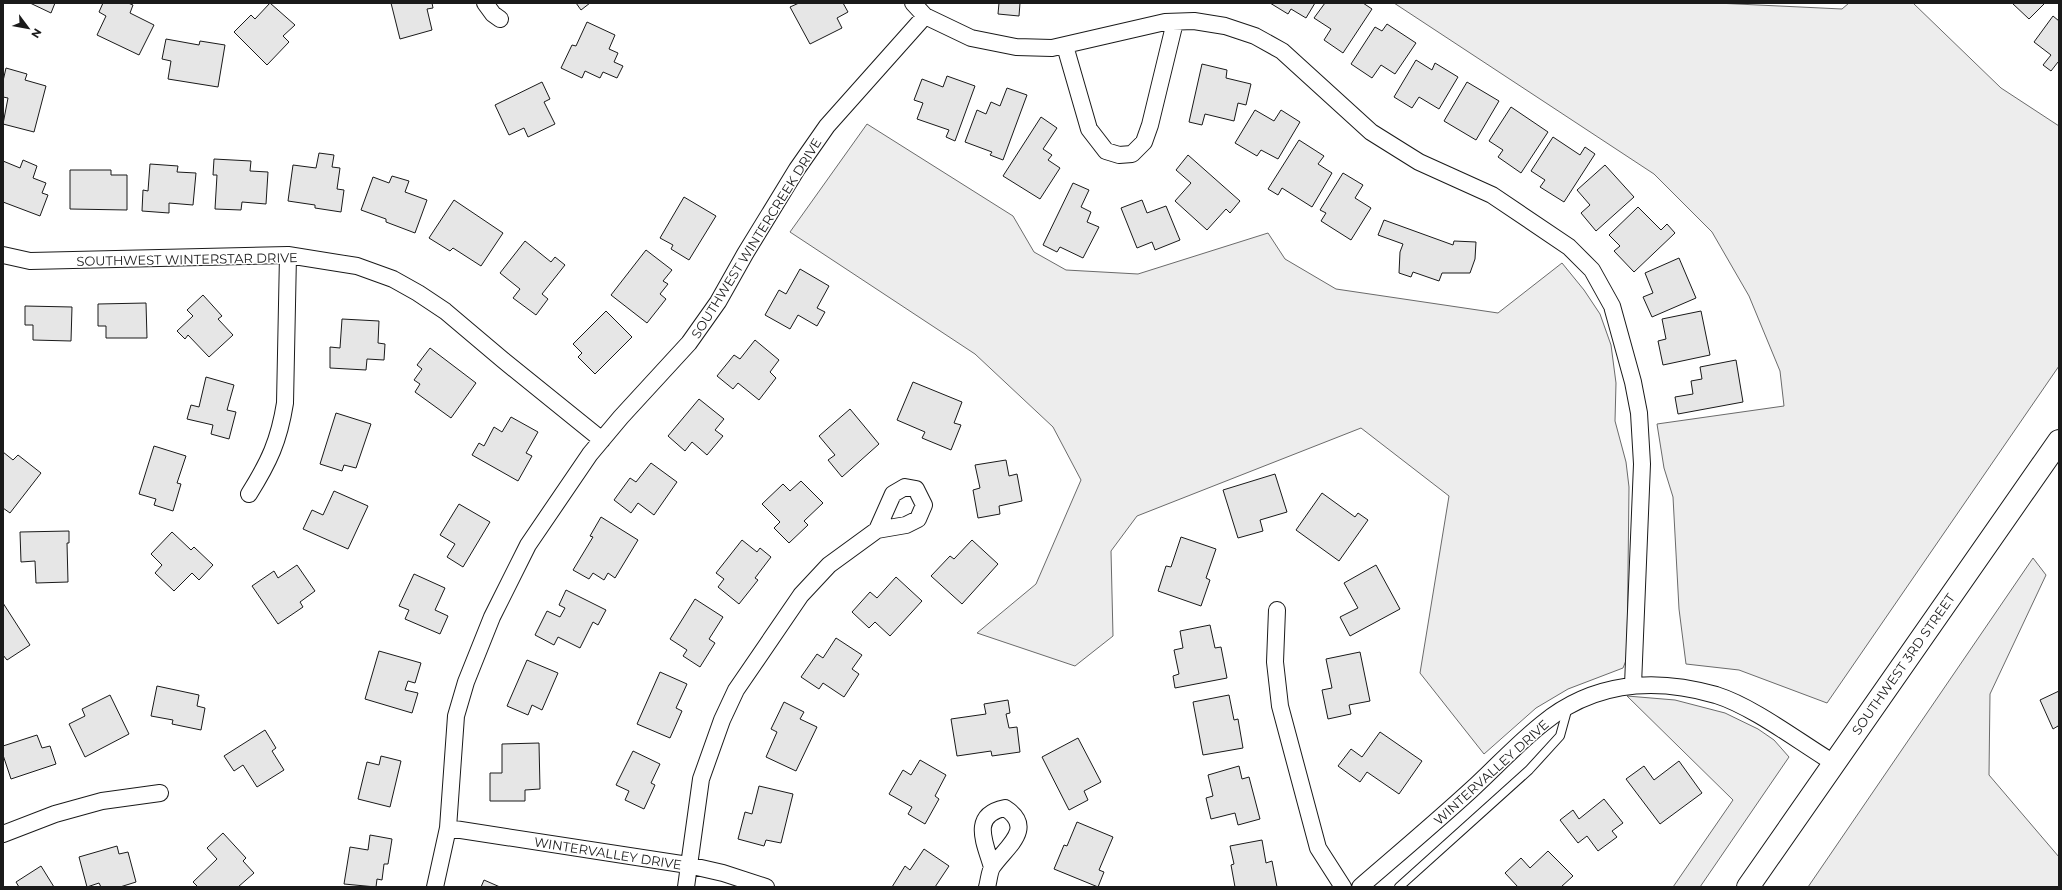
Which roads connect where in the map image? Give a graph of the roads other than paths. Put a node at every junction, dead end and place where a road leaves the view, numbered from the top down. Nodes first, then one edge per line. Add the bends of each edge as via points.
1 (485, 3) edge
2 (912, 3) edge
3 (925, 16) junction
4 (500, 19) dead end
5 (1175, 22) junction
6 (1065, 46) junction
7 (3, 255) edge
8 (288, 255) junction
9 (602, 440) junction
10 (2059, 441) edge
11 (249, 494) dead end
12 (878, 530) dead end
13 (1277, 610) dead end
14 (1633, 685) junction
15 (1568, 707) junction
16 (1834, 763) junction
17 (160, 793) dead end
18 (448, 828) junction
19 (3, 834) edge
20 (688, 865) junction
21 (992, 867) dead end
22 (435, 887) edge
23 (686, 887) edge
24 (766, 887) edge
25 (988, 887) edge
26 (1343, 887) edge
27 (1360, 887) edge
28 (1399, 887) edge
29 (1748, 887) edge

1 - 4 street
2 - 3 street
3 - 6 street via 971,38 1016,47
3 - 9 street, SOUTHWEST WINTERCREEK DRIVE via 828,126 797,169 718,302 689,343
5 - 6 street via 1128,30
5 - 6 street via 1150,125 1144,142 1132,154 1106,151 1089,129
5 - 14 street via 1194,21 1225,26 1255,36 1282,51 1371,132 1419,162 1492,195 1569,248 1592,270 1612,306 1639,413 1642,464
7 - 8 street, SOUTHWEST WINTERSTAR DRIVE via 30,261
8 - 9 street, SOUTHWEST WINTERSTAR DRIVE via 357,266 393,279 418,293 446,311
8 - 11 street via 285,403 282,425 276,445
9 - 18 street, SOUTHWEST WINTERCREEK DRIVE via 528,545 492,617 466,682 456,716
10 - 16 main road, SOUTHWEST 3RD STREET
12 - 20 street via 829,566 801,595 736,690 712,745 701,779
13 - 26 street via 1275,662 1280,706 1318,848
14 - 15 street, WINTERVALLEY DRIVE via 1583,698
14 - 16 street, WINTERVALLEY DRIVE via 1680,687 1716,696 1746,708
15 - 27 street, WINTERVALLEY DRIVE via 1543,723
15 - 28 lane via 1560,736 1529,770
16 - 29 main road, SOUTHWEST 3RD STREET
17 - 19 street via 102,801 55,814
18 - 20 street, WINTERVALLEY DRIVE
18 - 22 street, SOUTHWEST WINTERCREEK DRIVE
20 - 23 street
20 - 24 street, WINTERVALLEY DRIVE
21 - 25 street

